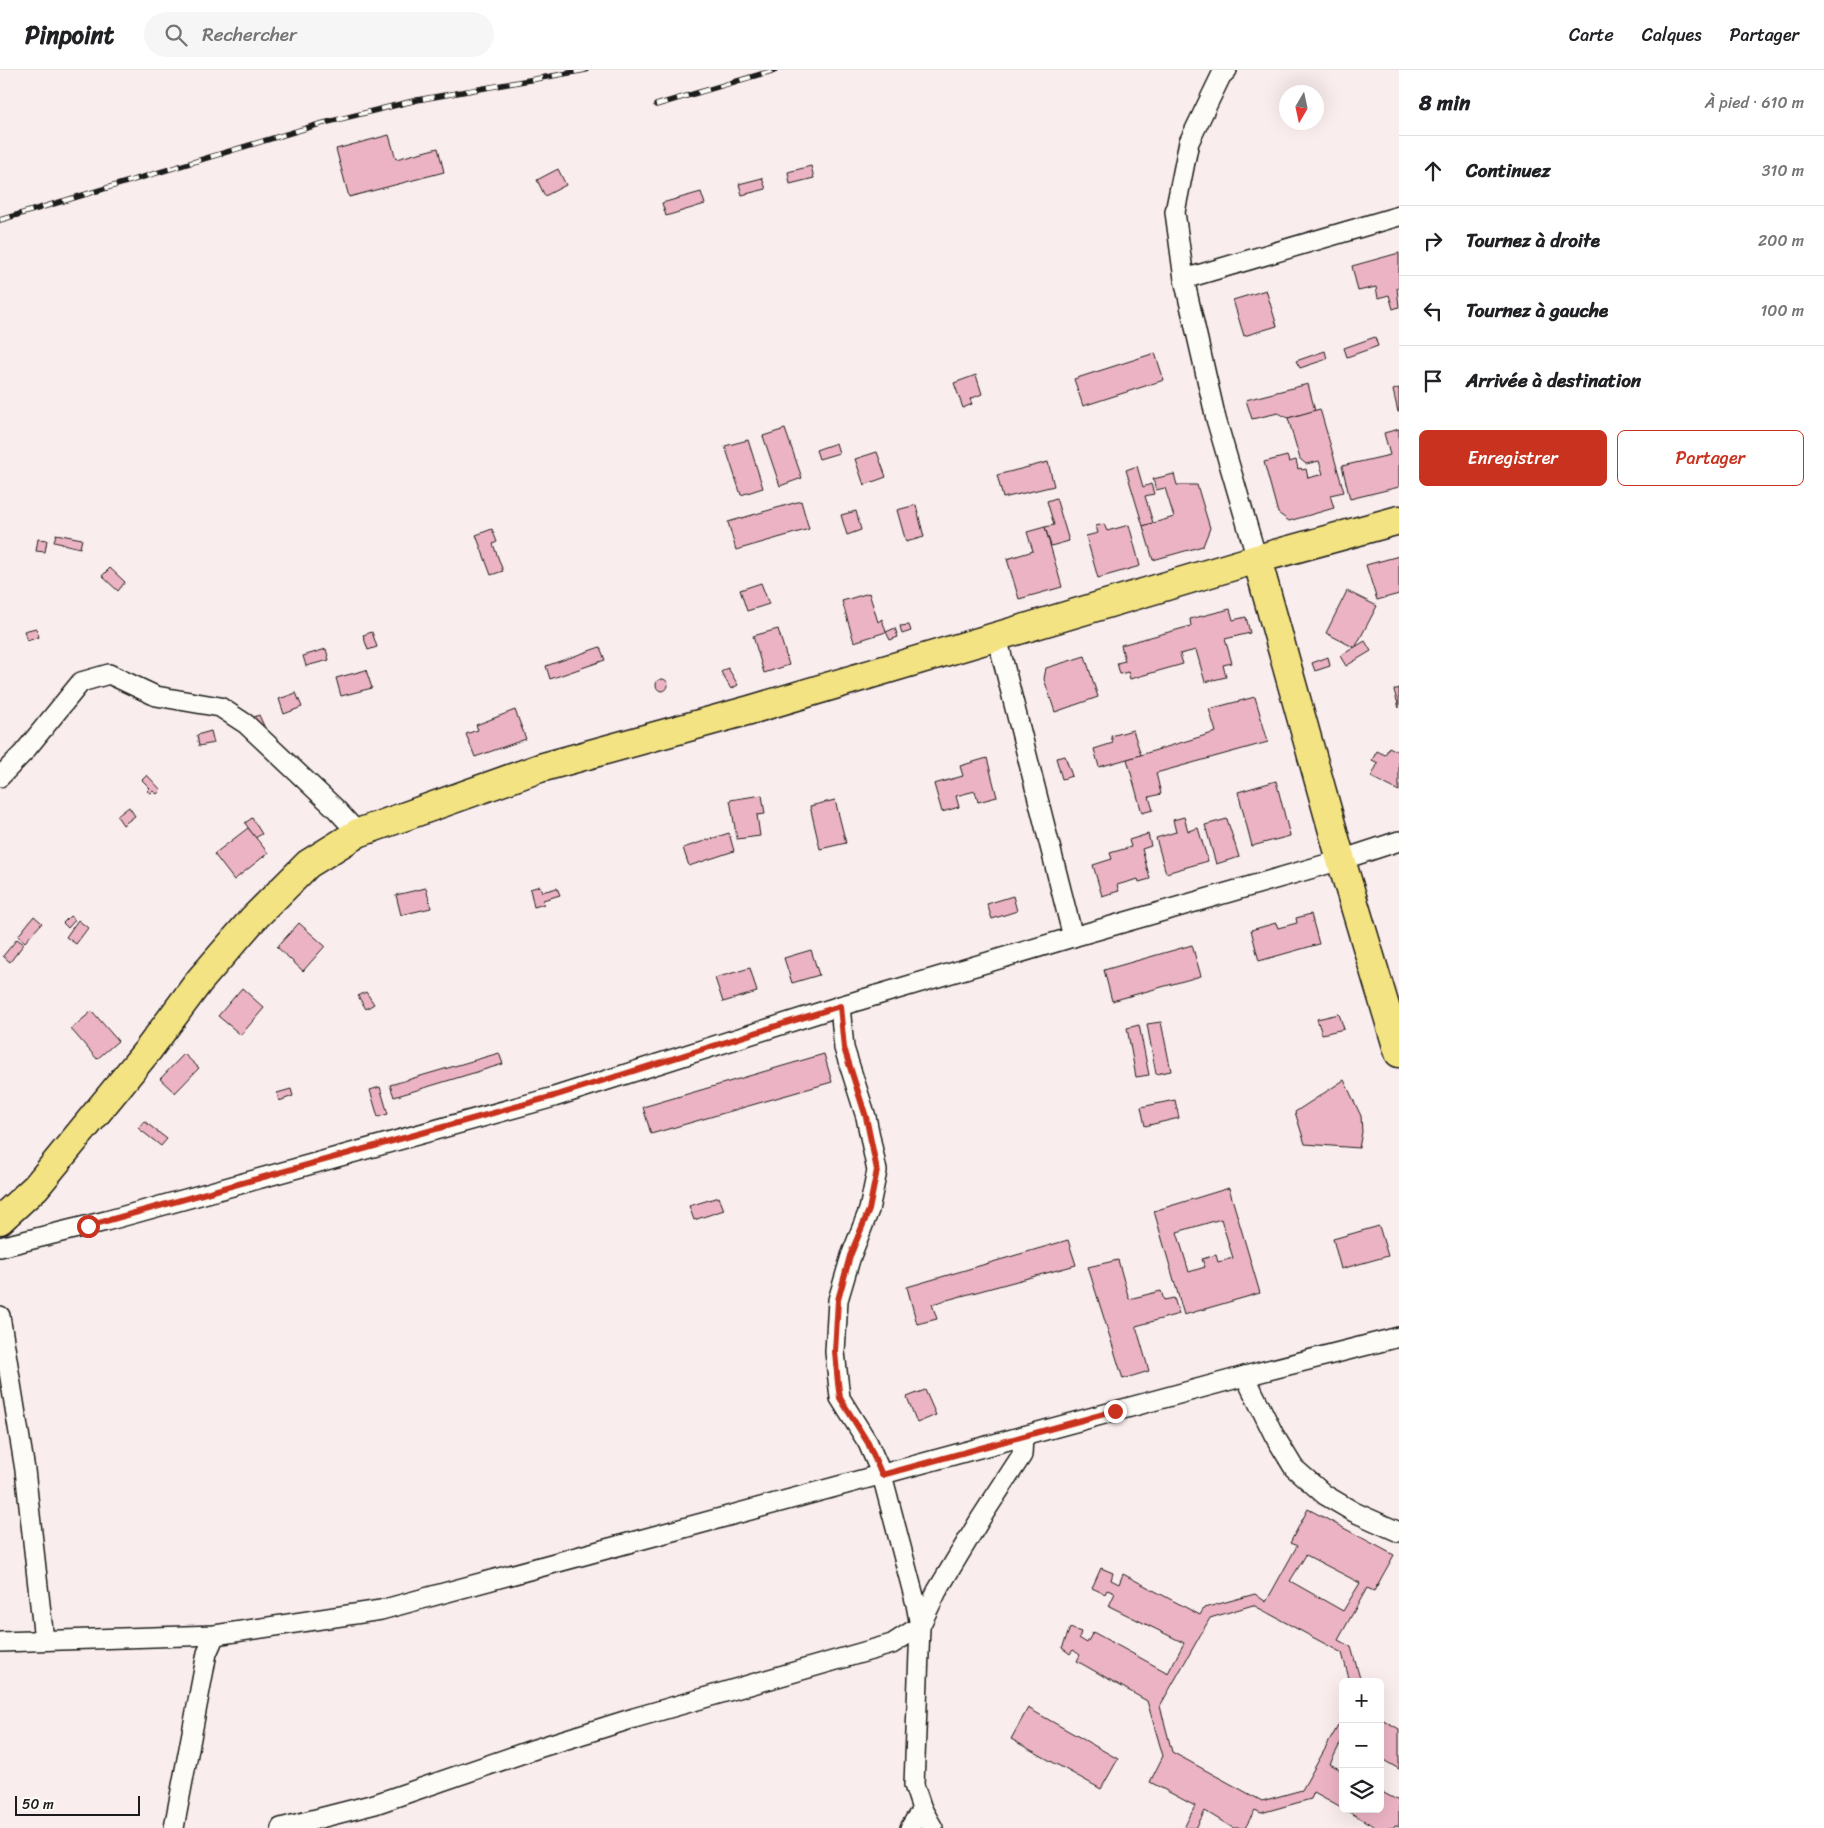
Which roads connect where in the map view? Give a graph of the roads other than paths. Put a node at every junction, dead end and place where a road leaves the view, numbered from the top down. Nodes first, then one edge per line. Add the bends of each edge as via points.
1 (1227, 70) edge
2 (1399, 216) edge
3 (1184, 279) junction
4 (1399, 520) edge
5 (1257, 559) junction
6 (997, 637) junction
7 (0, 777) edge
8 (358, 833) junction
9 (1399, 842) edge
10 (1341, 860) junction
11 (1073, 937) junction
12 (840, 1006) junction
13 (1399, 1053) edge
14 (0, 1220) edge
15 (0, 1247) edge
16 (0, 1316) edge
17 (1399, 1337) edge
18 (1245, 1376) junction
19 (1023, 1436) junction
20 (882, 1475) junction
21 (1399, 1532) edge
22 (920, 1626) junction
23 (215, 1636) junction
24 (44, 1640) junction
25 (0, 1642) edge
26 (922, 1809) junction
27 (174, 1828) edge
28 (281, 1828) edge
29 (910, 1828) edge
30 (933, 1828) edge

1 - 3 street via 1221,76 1190,142 1182,177 1175,212
2 - 3 street
3 - 5 street via 1216,419
4 - 5 main road
5 - 6 main road
5 - 10 main road
6 - 8 main road via 540,768
6 - 11 street
7 - 8 street via 81,682 109,674 156,696 220,707 246,724
8 - 14 main road via 308,864 253,919 200,980 148,1050 36,1187
9 - 10 street
10 - 11 street
10 - 13 main road
11 - 12 street
12 - 15 street via 545,1099 106,1221
12 - 20 street via 844,1048 866,1117 877,1170 869,1210 850,1256 838,1300 835,1352 840,1398 868,1443
16 - 24 street via 25,1470
17 - 18 street
18 - 19 street
18 - 21 street via 1294,1468 1325,1495
19 - 20 street
19 - 22 street via 1022,1455 937,1591
20 - 22 street
20 - 23 street via 381,1610
22 - 26 street via 914,1785
22 - 28 street via 892,1644 535,1749 375,1804
23 - 24 street
23 - 27 street via 207,1652
24 - 25 street
26 - 29 street
26 - 30 street

